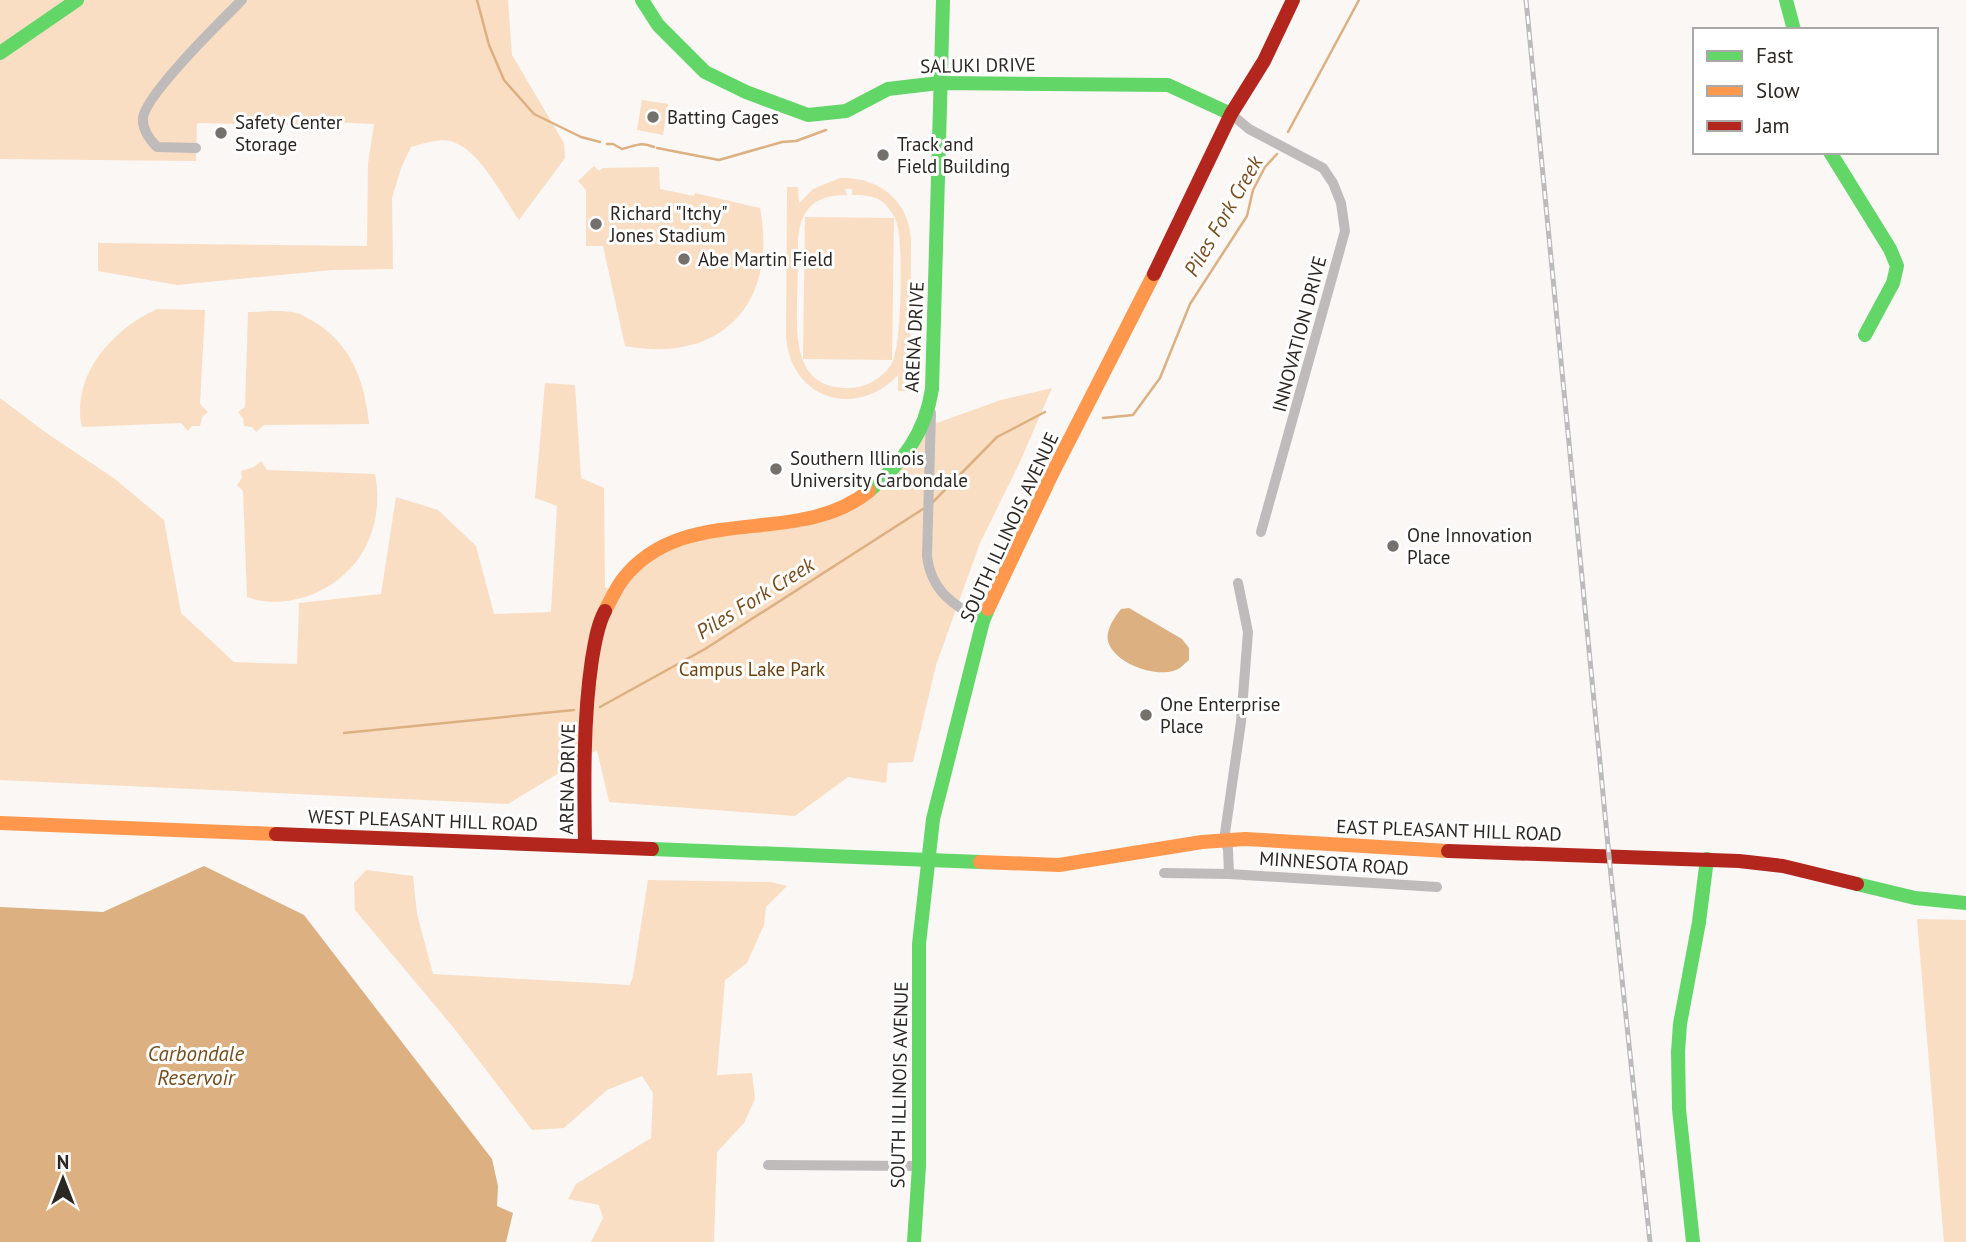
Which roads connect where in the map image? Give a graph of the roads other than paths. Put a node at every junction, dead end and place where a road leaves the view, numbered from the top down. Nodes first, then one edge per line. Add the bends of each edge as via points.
1 (77, 0) edge
2 (242, 0) edge
3 (642, 0) edge
4 (943, 0) edge
5 (1293, 0) edge
6 (1786, 0) edge
7 (1793, 28) edge
8 (0, 53) edge
9 (939, 83) junction
10 (1231, 114) junction
11 (196, 148) dead end
12 (1831, 154) edge
13 (1865, 335) dead end
14 (932, 396) junction
15 (1261, 532) dead end
16 (1238, 583) dead end
17 (983, 621) junction
18 (0, 823) edge
19 (1224, 840) junction
20 (585, 845) junction
21 (1707, 859) junction
22 (929, 860) junction
23 (1164, 873) dead end
24 (1229, 874) junction
25 (1437, 887) dead end
26 (1966, 903) edge
27 (768, 1165) dead end
28 (919, 1167) junction
29 (914, 1242) edge
30 (1693, 1242) edge

1 - 8 main road
2 - 11 street via 180,65 148,104 142,119 157,147
3 - 9 main road, SALUKI DRIVE via 658,26 705,72 795,112 836,114 888,89
4 - 9 main road, ARENA DRIVE
5 - 10 main road, SOUTH ILLINOIS AVENUE via 1264,61
6 - 7 main road
9 - 10 main road, SALUKI DRIVE via 1168,85
9 - 14 main road, ARENA DRIVE
10 - 15 street, INNOVATION DRIVE via 1249,129 1323,169 1341,203 1345,231
10 - 17 main road, SOUTH ILLINOIS AVENUE
12 - 13 main road via 1897,266 1893,283
14 - 17 street via 928,565 943,595
14 - 20 main road, ARENA DRIVE via 920,432 905,453 876,486 853,503 772,525 695,532 661,545 635,564 600,620 589,676
16 - 19 street via 1248,632
17 - 22 main road, SOUTH ILLINOIS AVENUE via 933,819
18 - 20 main road, WEST PLEASANT HILL ROAD
19 - 21 main road, EAST PLEASANT HILL ROAD
19 - 22 main road, EAST PLEASANT HILL ROAD via 1059,865
19 - 24 street
20 - 22 main road, WEST PLEASANT HILL ROAD
21 - 26 main road, EAST PLEASANT HILL ROAD via 1783,866 1890,894
21 - 30 main road via 1678,1052
22 - 28 main road, SOUTH ILLINOIS AVENUE via 919,944
23 - 24 street, MINNESOTA ROAD
24 - 25 street, MINNESOTA ROAD
27 - 28 street
28 - 29 main road, SOUTH ILLINOIS AVENUE

